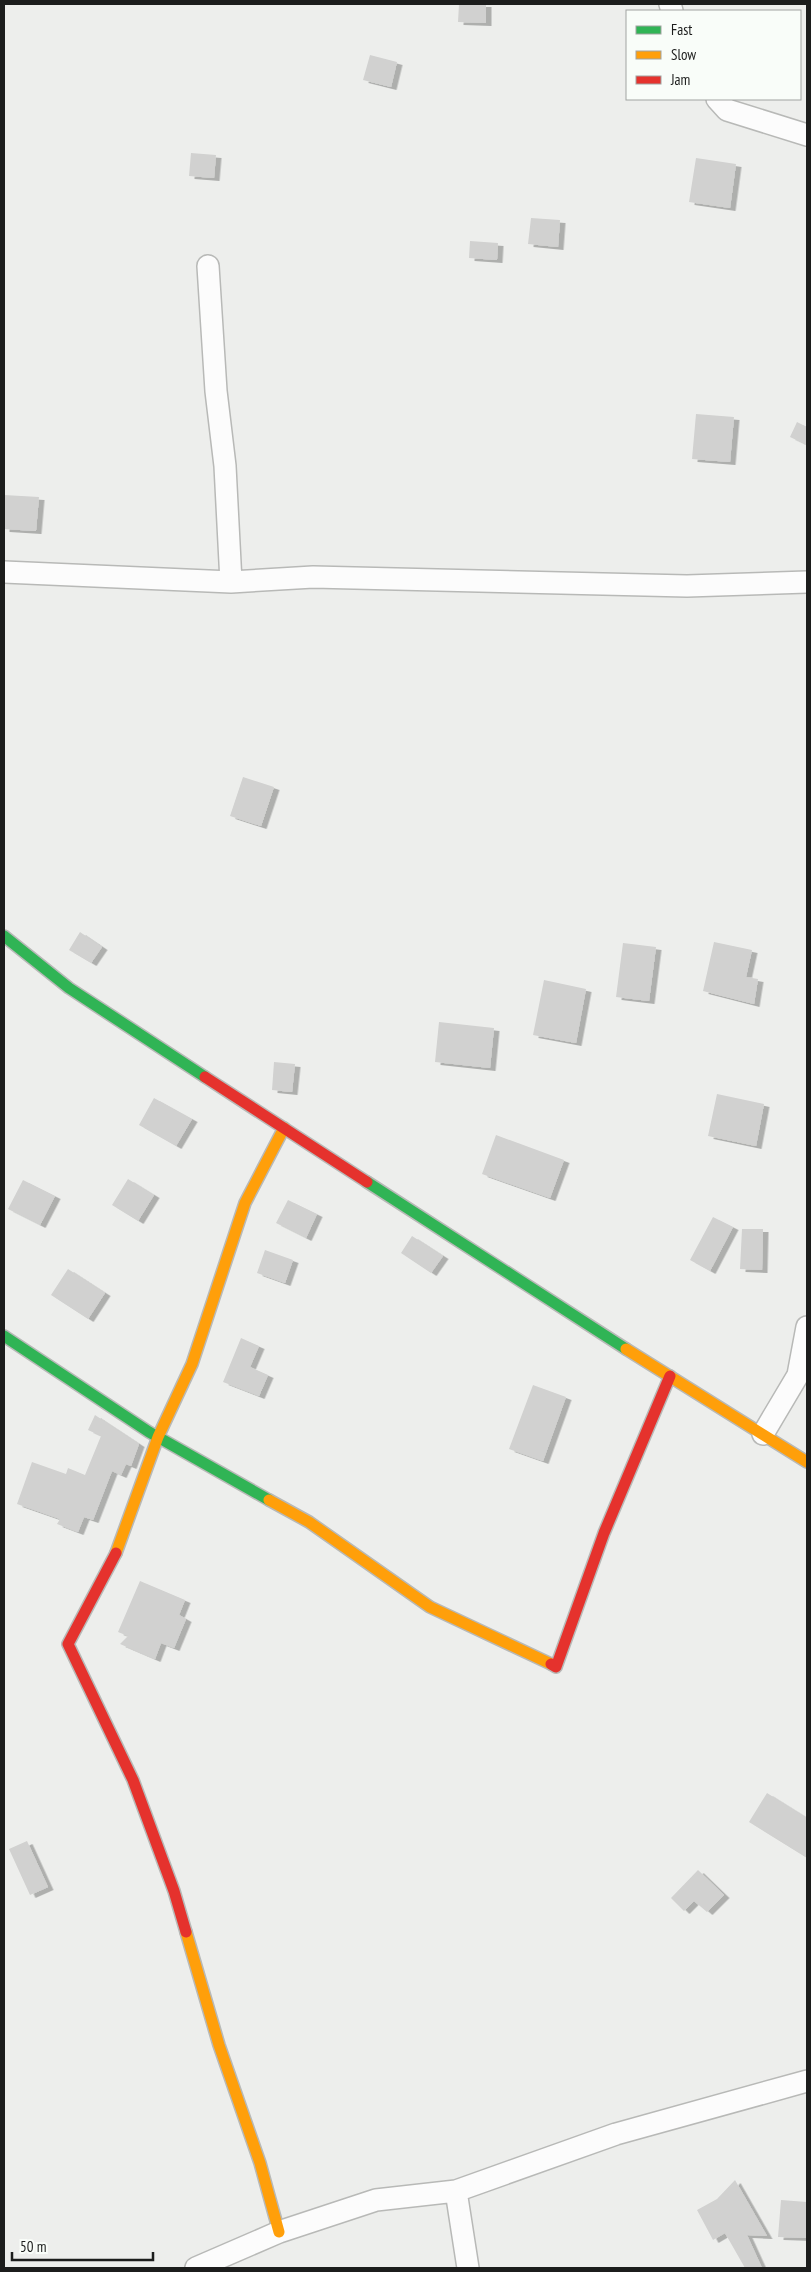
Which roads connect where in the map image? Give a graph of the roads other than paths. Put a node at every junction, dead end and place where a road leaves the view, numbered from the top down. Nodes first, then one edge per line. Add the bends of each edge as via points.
1 (718, 100) edge
2 (807, 135) edge
3 (208, 266) dead end
4 (4, 572) edge
5 (231, 582) junction
6 (807, 582) edge
7 (4, 936) edge
8 (284, 1128) junction
9 (807, 1327) edge
10 (4, 1336) edge
11 (670, 1376) junction
12 (763, 1434) junction
13 (158, 1436) junction
14 (807, 1462) edge
15 (807, 2082) edge
16 (456, 2191) junction
17 (279, 2232) junction
18 (196, 2268) edge
19 (468, 2268) edge

1 - 2 street via 727,110
3 - 5 street
4 - 5 street
5 - 6 street via 313,578 687,586
7 - 8 street via 69,988
8 - 11 street
8 - 13 street via 245,1202 192,1364
9 - 12 street via 798,1376
10 - 13 street
11 - 12 street
11 - 13 street via 604,1533 556,1667 430,1607 309,1522
12 - 14 street
13 - 17 street via 114,1558 68,1644 133,1780 174,1891
15 - 16 street via 616,2134
16 - 17 street via 376,2200
16 - 19 street
17 - 18 street

